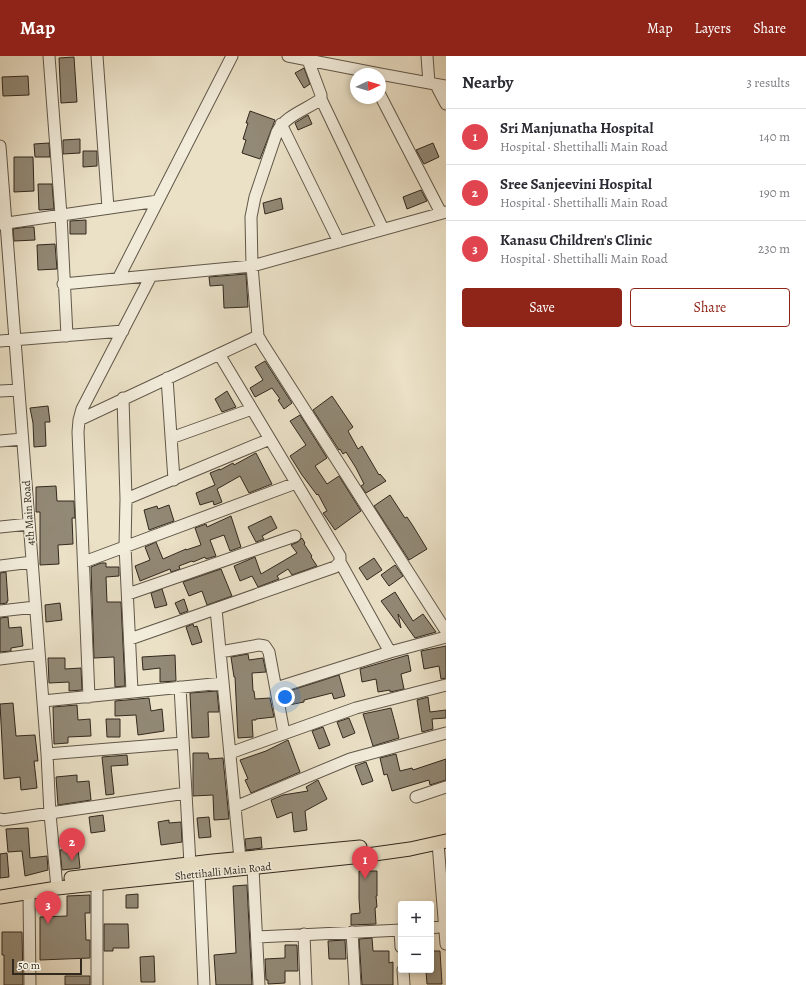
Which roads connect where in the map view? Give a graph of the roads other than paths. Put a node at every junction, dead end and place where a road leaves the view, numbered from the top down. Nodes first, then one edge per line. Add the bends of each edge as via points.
1 (50, 56) edge
2 (97, 56) edge
3 (232, 56) edge
4 (288, 56) edge
5 (427, 56) edge
6 (308, 60) junction
7 (350, 69) edge
8 (386, 75) edge
9 (437, 85) edge
10 (322, 99) junction
11 (385, 104) edge
12 (446, 104) edge
13 (281, 124) junction
14 (0, 146) edge
15 (158, 200) junction
16 (108, 208) junction
17 (444, 212) edge
18 (61, 215) junction
19 (3, 224) edge
20 (383, 229) junction
21 (339, 242) junction
22 (252, 266) junction
23 (151, 276) junction
24 (118, 279) junction
25 (63, 284) junction
26 (5, 286) edge
27 (123, 331) junction
28 (67, 336) junction
29 (258, 336) junction
30 (15, 340) junction
31 (0, 341) edge
32 (219, 354) junction
33 (168, 378) junction
34 (19, 390) junction
35 (0, 391) edge
36 (123, 398) junction
37 (252, 409) junction
38 (79, 420) junction
39 (171, 438) junction
40 (22, 439) junction
41 (270, 439) junction
42 (0, 441) edge
43 (174, 480) junction
44 (296, 483) junction
45 (126, 499) junction
46 (29, 524) junction
47 (0, 527) edge
48 (295, 536) dead end
49 (126, 546) junction
50 (32, 562) junction
51 (84, 562) junction
52 (340, 562) junction
53 (0, 566) edge
54 (128, 594) junction
55 (35, 606) junction
56 (216, 609) junction
57 (0, 611) edge
58 (446, 631) edge
59 (446, 637) edge
60 (130, 639) junction
61 (220, 652) junction
62 (390, 652) junction
63 (39, 654) junction
64 (0, 659) edge
65 (223, 683) junction
66 (446, 685) edge
67 (180, 687) junction
68 (276, 688) junction
69 (132, 691) junction
70 (89, 697) junction
71 (43, 701) junction
72 (284, 733) junction
73 (446, 734) edge
74 (182, 743) junction
75 (230, 753) junction
76 (47, 754) junction
77 (446, 787) edge
78 (186, 793) junction
79 (416, 797) dead end
80 (235, 807) junction
81 (50, 814) junction
82 (0, 819) edge
83 (443, 840) edge
84 (240, 859) junction
85 (190, 864) junction
86 (253, 868) junction
87 (199, 874) junction
88 (97, 879) junction
89 (57, 884) junction
90 (0, 888) edge
91 (29, 893) junction
92 (0, 897) edge
93 (445, 926) edge
94 (434, 928) edge
95 (398, 930) edge
96 (352, 932) junction
97 (304, 934) junction
98 (257, 937) junction
99 (446, 944) edge
100 (402, 973) edge
101 (30, 985) edge
102 (97, 985) edge
103 (204, 985) edge
104 (259, 985) edge
105 (306, 985) edge
106 (354, 985) edge
107 (404, 985) edge

1 - 18 street
2 - 16 street
3 - 15 street
4 - 6 street
5 - 9 street
6 - 7 street
6 - 10 street
8 - 9 street
9 - 12 street
10 - 13 street
10 - 20 street
11 - 17 street
13 - 21 street
13 - 22 street via 255,197 251,217
14 - 19 street, 4th Main Road
15 - 16 street
15 - 24 street
16 - 18 street
17 - 20 street
18 - 19 street
18 - 25 street
19 - 26 street, 4th Main Road
20 - 21 street
21 - 22 street
22 - 23 street
22 - 29 street
23 - 24 street
23 - 27 street
24 - 25 street
25 - 28 street
26 - 30 street, 4th Main Road
27 - 28 street
27 - 38 street via 82,409
28 - 30 street
29 - 32 street
29 - 58 street
30 - 31 street
30 - 34 street, 4th Main Road
32 - 33 street
32 - 37 street
33 - 36 street
33 - 39 street
34 - 35 street
34 - 40 street, 4th Main Road
36 - 38 street
36 - 45 street
37 - 39 street
37 - 41 street
38 - 51 street
39 - 43 street
40 - 42 street
40 - 46 street, 4th Main Road
41 - 43 street
41 - 44 street
43 - 45 street
44 - 49 street
44 - 52 street via 340,556
45 - 49 street
46 - 47 street
46 - 50 street, 4th Main Road
48 - 54 street
49 - 51 street
49 - 54 street
50 - 53 street
50 - 55 street, 4th Main Road
51 - 70 street
52 - 56 street via 335,567
52 - 62 street
54 - 60 street
55 - 57 street
55 - 63 street, 4th Main Road
56 - 60 street
56 - 61 street
59 - 62 street
60 - 69 street
61 - 65 street
61 - 68 street via 265,646 269,652
62 - 68 street
63 - 64 street
63 - 71 street, 4th Main Road
65 - 67 street
65 - 75 street
66 - 72 street via 356,708
67 - 69 street
67 - 74 street
68 - 72 street
69 - 70 street
70 - 71 street
71 - 76 street, 4th Main Road
72 - 75 street
73 - 80 street via 350,759
74 - 76 street
74 - 78 street
75 - 80 street
76 - 81 street, 4th Main Road
77 - 79 street
78 - 81 street
78 - 85 street
80 - 84 street
81 - 82 street
81 - 89 street, 4th Main Road
83 - 84 main road, Shettihalli Main Road
83 - 86 main road, Shettihalli Main Road via 403,850
83 - 93 street
84 - 85 main road, Shettihalli Main Road
85 - 88 main road, Shettihalli Main Road
86 - 87 main road, Shettihalli Main Road
86 - 98 street
87 - 88 main road, Shettihalli Main Road
87 - 103 street
88 - 89 main road, Shettihalli Main Road
88 - 102 street
89 - 90 main road, Shettihalli Main Road
89 - 91 main road, Shettihalli Main Road
91 - 92 main road, Shettihalli Main Road
91 - 101 street
93 - 94 street
93 - 99 street
95 - 96 street
96 - 97 street
96 - 106 street
97 - 98 street
97 - 105 street
98 - 104 street
100 - 107 street

